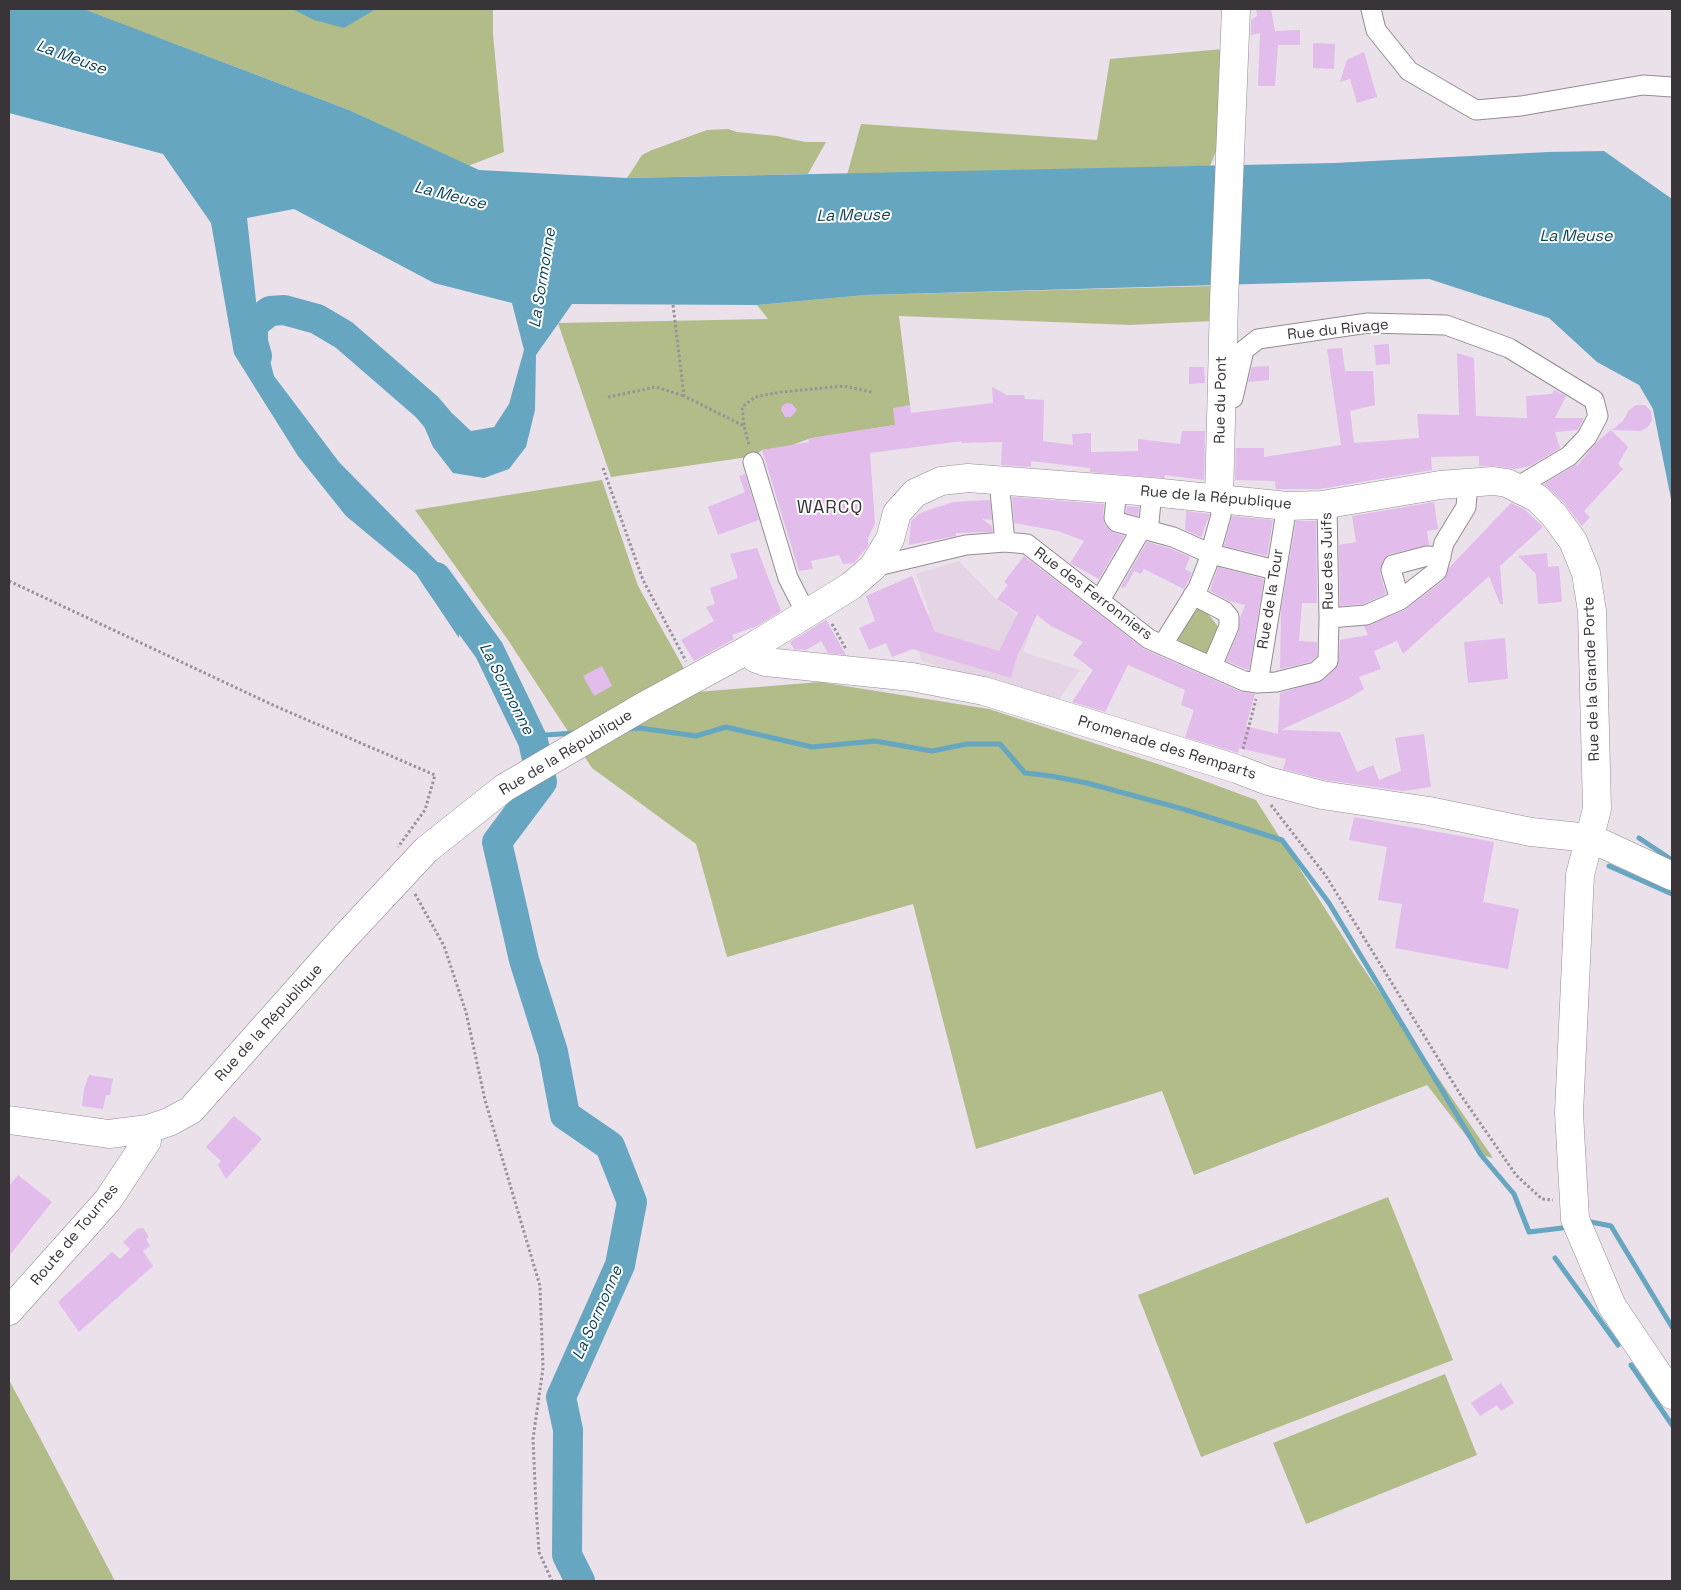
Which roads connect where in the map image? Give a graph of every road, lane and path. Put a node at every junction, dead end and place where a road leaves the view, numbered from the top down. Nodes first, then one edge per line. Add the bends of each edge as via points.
1 (1236, 9) edge
2 (1370, 9) edge
3 (1672, 87) edge
4 (673, 305) dead end
5 (872, 392) dead end
6 (684, 396) junction
7 (608, 397) dead end
8 (1221, 403) junction
9 (744, 426) junction
10 (753, 462) joint
11 (603, 468) dead end
12 (999, 481) junction
13 (1468, 483) junction
14 (1517, 487) junction
15 (1117, 489) junction
16 (1152, 492) junction
17 (1219, 499) junction
18 (1327, 504) junction
19 (1287, 506) junction
20 (1144, 528) junction
21 (1005, 542) junction
22 (1211, 554) junction
23 (1440, 557) junction
24 (872, 567) junction
25 (1275, 570) junction
26 (9, 581) edge
27 (1193, 595) junction
28 (1100, 600) junction
29 (1400, 600) junction
30 (814, 611) junction
31 (1329, 618) junction
32 (1163, 644) junction
33 (749, 650) junction
34 (1212, 666) junction
35 (849, 669) junction
36 (695, 679) junction
37 (1253, 682) junction
38 (1237, 769) junction
39 (1262, 778) junction
40 (1590, 838) junction
41 (402, 876) junction
42 (1672, 876) edge
43 (9, 1120) edge
44 (148, 1129) junction
45 (1574, 1203) junction
46 (9, 1311) edge
47 (1672, 1395) edge
48 (552, 1581) edge

1 - 8 main road, Rue du Pont
2 - 3 street via 1376,30 1409,71 1476,110 1521,106 1643,85
4 - 6 path
5 - 9 path via 844,386 755,397 742,407
6 - 7 path via 656,388
6 - 9 path
8 - 14 street, Rue du Rivage via 1233,398 1244,350 1258,339 1368,324 1446,325 1509,348 1594,400 1598,416 1587,437 1568,456
8 - 17 main road, Rue du Pont
9 - 10 path
10 - 30 street via 788,578
11 - 36 path via 644,580
12 - 15 main road, Rue de la République
12 - 21 street
12 - 24 main road, Rue de la République via 968,478 941,481 915,493 897,513 890,539
13 - 14 main road, Rue de la République via 1492,482
13 - 18 main road, Rue de la République
13 - 23 street via 1466,507 1444,543
14 - 40 main road, Rue de la Grande Porte via 1536,498 1554,515 1573,541 1586,573 1592,611 1597,809
15 - 16 main road, Rue de la République
15 - 20 street via 1114,518 1117,522
16 - 17 main road, Rue de la République
16 - 20 street via 1149,522
17 - 19 main road, Rue de la République
17 - 22 street via 1221,514
18 - 19 main road, Rue de la République
18 - 31 street, Rue des Juifs
19 - 25 street, Rue de la Tour
20 - 22 street
20 - 28 street
21 - 24 street, Rue des Ferronniers via 966,545
21 - 28 street, Rue des Ferronniers via 1027,544
22 - 25 street
22 - 27 street
23 - 29 street via 1437,570
23 - 29 street via 1427,556 1393,565 1391,570
24 - 30 main road, Rue de la République
25 - 37 street, Rue de la Tour
26 - 41 path via 276,706 435,775 425,810 400,840 391,861
27 - 32 street
27 - 34 street via 1224,611 1228,617 1229,626
28 - 32 street, Rue des Ferronniers via 1149,639
29 - 31 street via 1366,615
30 - 33 main road, Rue de la République
30 - 35 path via 852,659
31 - 37 street, Rue des Juifs via 1328,661 1316,672 1276,682
32 - 34 street, Rue des Ferronniers
33 - 35 main road, Promenade des Remparts via 755,658 766,662
33 - 36 main road, Rue de la République
34 - 37 street, Rue des Ferronniers
35 - 38 main road, Promenade des Remparts via 984,691
36 - 41 main road, Rue de la République via 504,788 426,850
37 - 38 path via 1257,694
38 - 39 main road, Promenade des Remparts
39 - 40 main road, Promenade des Remparts via 1322,795 1428,811 1531,832
39 - 45 path via 1272,808 1326,876 1460,1094 1516,1176 1542,1199
40 - 42 main road, Promenade des Remparts
40 - 45 main road, Rue de la Grande Porte via 1580,875 1569,1113
41 - 44 main road, Rue de la République via 191,1110
41 - 48 path via 423,906 444,946 466,1012 485,1100 540,1286 542,1368 534,1439 536,1506 539,1552
43 - 44 main road, Rue de la République via 109,1134
44 - 46 main road, Route de Tournes via 147,1141 108,1200
45 - 47 main road, Rue de la Grande Porte via 1574,1219 1612,1306

